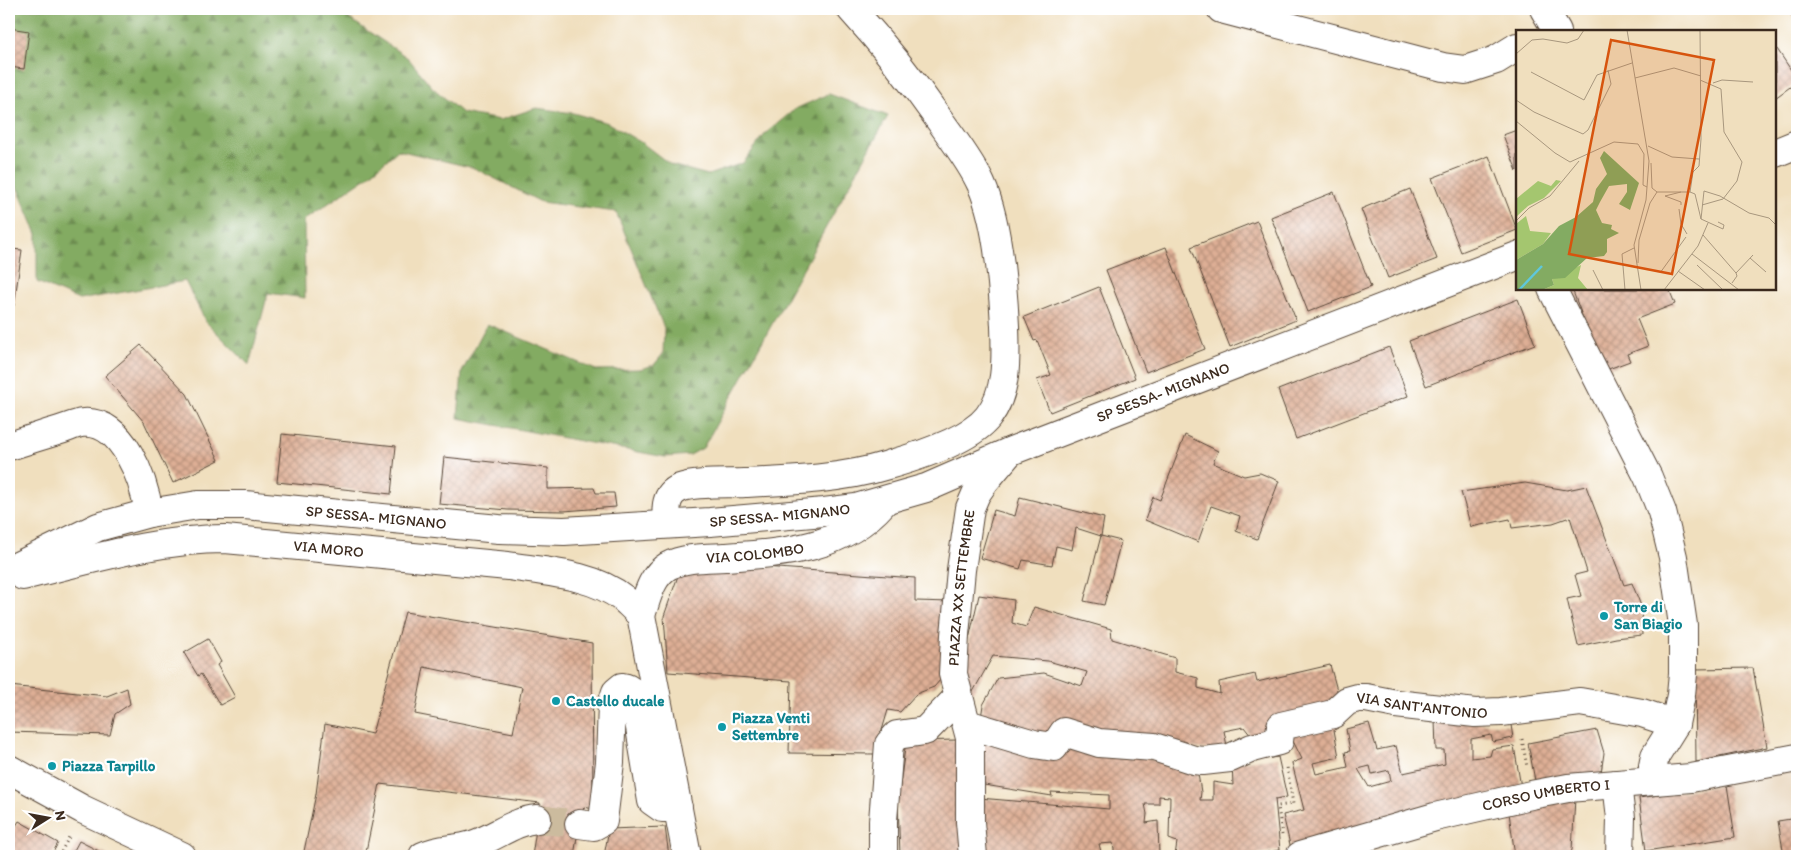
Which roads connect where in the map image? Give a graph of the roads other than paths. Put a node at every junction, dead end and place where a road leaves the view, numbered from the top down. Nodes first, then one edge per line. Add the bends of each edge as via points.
1 (851, 9) edge
2 (1221, 9) edge
3 (1516, 48) edge
4 (1797, 144) edge
5 (1776, 153) edge
6 (1516, 256) edge
7 (1553, 290) edge
8 (9, 446) edge
9 (1011, 451) junction
10 (885, 500) junction
11 (149, 513) junction
12 (667, 524) junction
13 (9, 570) edge
14 (9, 579) edge
15 (641, 615) junction
16 (958, 697) junction
17 (967, 724) junction
18 (1674, 724) junction
19 (1797, 758) edge
20 (9, 769) edge
21 (1654, 781) junction
22 (1617, 784) junction
23 (678, 808) junction
24 (537, 819) tunnel mouth
25 (579, 824) tunnel mouth
26 (1292, 848) edge
27 (182, 856) edge
28 (423, 856) edge
29 (687, 856) edge
30 (882, 856) edge
31 (973, 856) edge
32 (1620, 856) edge

1 - 12 street via 911,79 982,185 999,259 1004,313 1004,383 998,403 977,429 888,466 781,481 680,488 666,506
2 - 3 street via 1465,70 1496,60
4 - 5 street
6 - 9 street, SP SESSA- MIGNANO
7 - 18 street via 1648,477 1662,512 1673,557 1683,626 1683,674
8 - 11 street via 82,423 98,424 115,434 133,462 146,493
9 - 10 street, SP SESSA- MIGNANO via 926,488
9 - 16 street, PIAZZA XX SETTEMBRE via 985,481 970,508 955,635 953,674
10 - 12 street, SP SESSA- MIGNANO via 824,512
10 - 15 street, VIA COLOMBO via 874,514 854,528 812,547 777,553 698,558 668,566 651,585
11 - 12 street, SP SESSA- MIGNANO via 221,504 499,529 564,531
11 - 13 street, SP SESSA- MIGNANO via 98,527
14 - 15 street, VIA MORO via 163,543 225,539 546,572 590,582 608,590
15 - 23 street
16 - 17 street, PIAZZA XX SETTEMBRE
16 - 30 street via 925,732 897,736 889,744
17 - 18 street, VIA SANT'ANTONIO via 1034,744 1054,747 1064,732 1099,743 1154,747 1203,761 1230,758 1279,741 1281,726 1333,714 1347,701 1358,698 1475,713 1570,702 1588,703 1642,713
17 - 31 street, PIAZZA XX SETTEMBRE
18 - 21 street via 1655,756
19 - 21 street, CORSO UMBERTO I via 1709,775
20 - 27 street via 82,809
21 - 22 street, CORSO UMBERTO I
22 - 26 street, CORSO UMBERTO I via 1531,795
22 - 32 street
23 - 25 street via 662,808 652,801 634,694 622,687 616,692 612,704 603,821 594,826
23 - 29 street
24 - 28 street via 526,820 470,846

